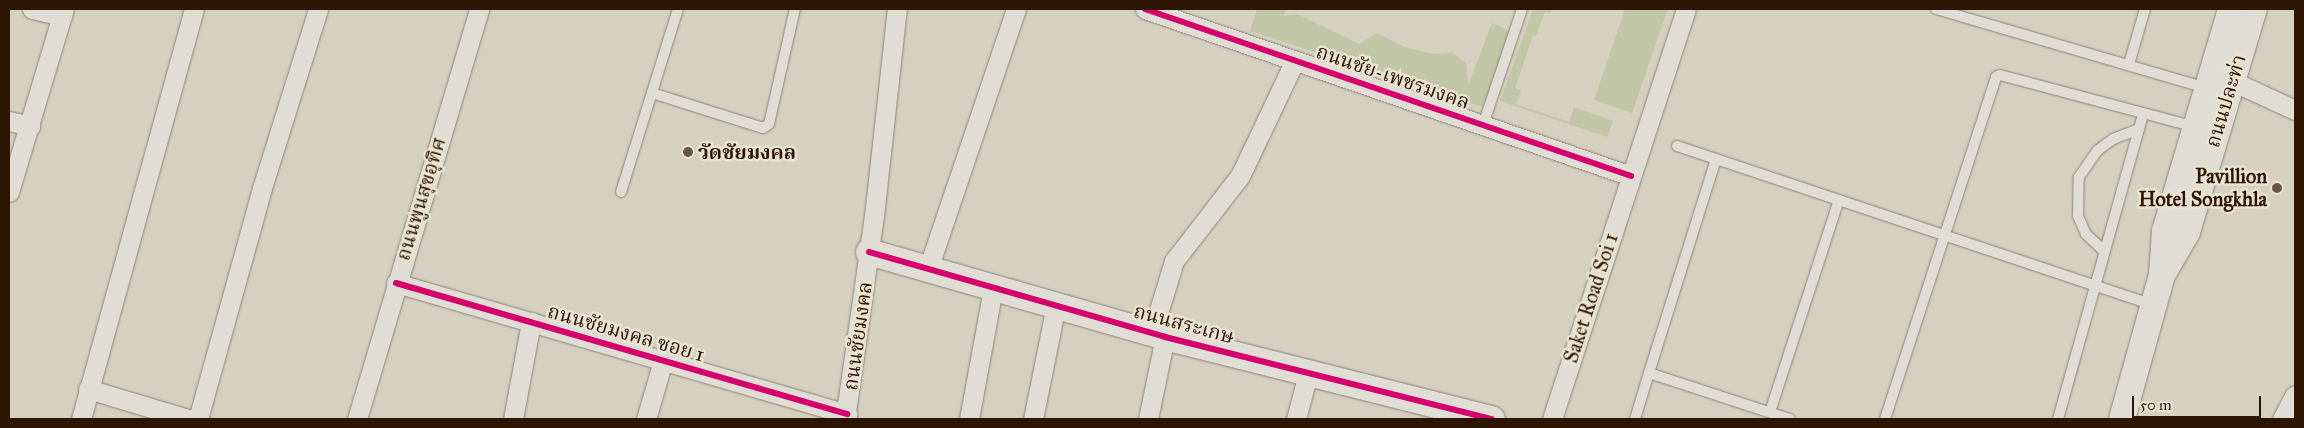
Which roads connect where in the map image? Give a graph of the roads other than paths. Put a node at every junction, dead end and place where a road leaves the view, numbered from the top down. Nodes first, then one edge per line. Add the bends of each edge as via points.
1 (32, 9) edge
2 (194, 9) edge
3 (318, 9) edge
4 (479, 9) edge
5 (678, 9) edge
6 (795, 9) edge
7 (897, 9) edge
8 (1016, 9) edge
9 (1146, 9) edge
10 (1522, 9) edge
11 (1686, 9) edge
12 (1936, 9) edge
13 (2145, 9) edge
14 (2231, 9) edge
15 (2254, 9) edge
16 (63, 12) edge
17 (1295, 60) junction
18 (2129, 64) junction
19 (2232, 81) junction
20 (2207, 89) junction
21 (652, 93) junction
22 (2295, 110) edge
23 (2143, 114) junction
24 (9, 121) edge
25 (1483, 125) junction
26 (30, 126) junction
27 (2196, 127) junction
28 (2138, 129) junction
29 (1677, 146) dead end
30 (1716, 159) junction
31 (1630, 176) junction
32 (9, 188) edge
33 (620, 192) dead end
34 (1839, 200) junction
35 (1944, 235) junction
36 (2104, 251) junction
37 (869, 252) junction
38 (928, 269) junction
39 (2162, 275) junction
40 (396, 283) junction
41 (2094, 287) junction
42 (993, 288) junction
43 (2154, 305) junction
44 (1056, 306) junction
45 (531, 322) junction
46 (1158, 335) junction
47 (663, 361) junction
48 (1649, 373) junction
49 (1308, 374) junction
50 (88, 390) junction
51 (2295, 395) edge
52 (1770, 412) junction
53 (1450, 414) edge
54 (846, 417) edge
55 (81, 419) edge
56 (188, 419) edge
57 (198, 419) edge
58 (357, 419) edge
59 (513, 419) edge
60 (646, 419) edge
61 (969, 419) edge
62 (1033, 419) edge
63 (1148, 419) edge
64 (1296, 419) edge
65 (1492, 419) edge
66 (1552, 419) edge
67 (1635, 419) edge
68 (1790, 419) edge
69 (1885, 419) edge
70 (2058, 419) edge
71 (2122, 419) edge
72 (2282, 419) edge

1 - 16 street
2 - 50 street
3 - 57 street via 262,188
4 - 40 street, ถนนพูนสุขอุทิศ
5 - 21 lane
6 - 21 lane via 769,124 763,128
7 - 37 street, ถนนชัยมงคล
8 - 38 street
9 - 17 street, ถนนชัย-เพชรมงคล
10 - 25 lane
11 - 31 street, Saket Road Soi 1
12 - 18 lane
13 - 18 lane
14 - 20 main road, ถนนปละท่า
15 - 19 main road, ถนนปละท่า
16 - 26 street
17 - 25 street, ถนนชัย-เพชรมงคล
17 - 46 street via 1240,176 1174,261
18 - 20 lane
19 - 22 street
19 - 39 main road, ถนนปละท่า via 2187,232
20 - 27 main road, ถนนปละท่า
21 - 33 lane
23 - 27 lane
23 - 28 lane
23 - 35 lane via 2000,75 1996,78
24 - 26 street
25 - 31 street, ถนนชัย-เพชรมงคล
26 - 32 street
27 - 39 main road, ถนนปละท่า via 2165,231
28 - 36 lane
28 - 36 lane via 2113,139 2098,150 2079,178 2078,216 2086,234
29 - 30 lane
30 - 34 lane
30 - 48 lane
31 - 66 street, Saket Road Soi 1
34 - 35 lane
34 - 52 lane
35 - 41 lane
35 - 69 lane
36 - 41 lane
37 - 38 main road, ถนนสระเกษ
37 - 54 street, ถนนชัยมงคล
38 - 42 main road, ถนนสระเกษ
39 - 43 main road, ถนนปละท่า
40 - 45 street, ถนนชัยมงคล ซอย 1
40 - 58 street, ถนนพูนสุขอุทิศ
41 - 43 lane
41 - 70 lane
42 - 44 main road, ถนนสระเกษ
42 - 61 street
43 - 71 main road, ถนนปละท่า
44 - 46 main road, ถนนสระเกษ
44 - 62 street
45 - 47 street, ถนนชัยมงคล ซอย 1
45 - 59 street
46 - 49 main road, ถนนสระเกษ
46 - 63 street
47 - 54 street, ถนนชัยมงคล ซอย 1
47 - 60 street
48 - 52 lane
48 - 67 lane
49 - 53 main road, ถนนสระเกษ
49 - 64 street
50 - 55 street
50 - 56 street
51 - 72 street
52 - 68 lane
53 - 65 main road, ถนนสระเกษ

